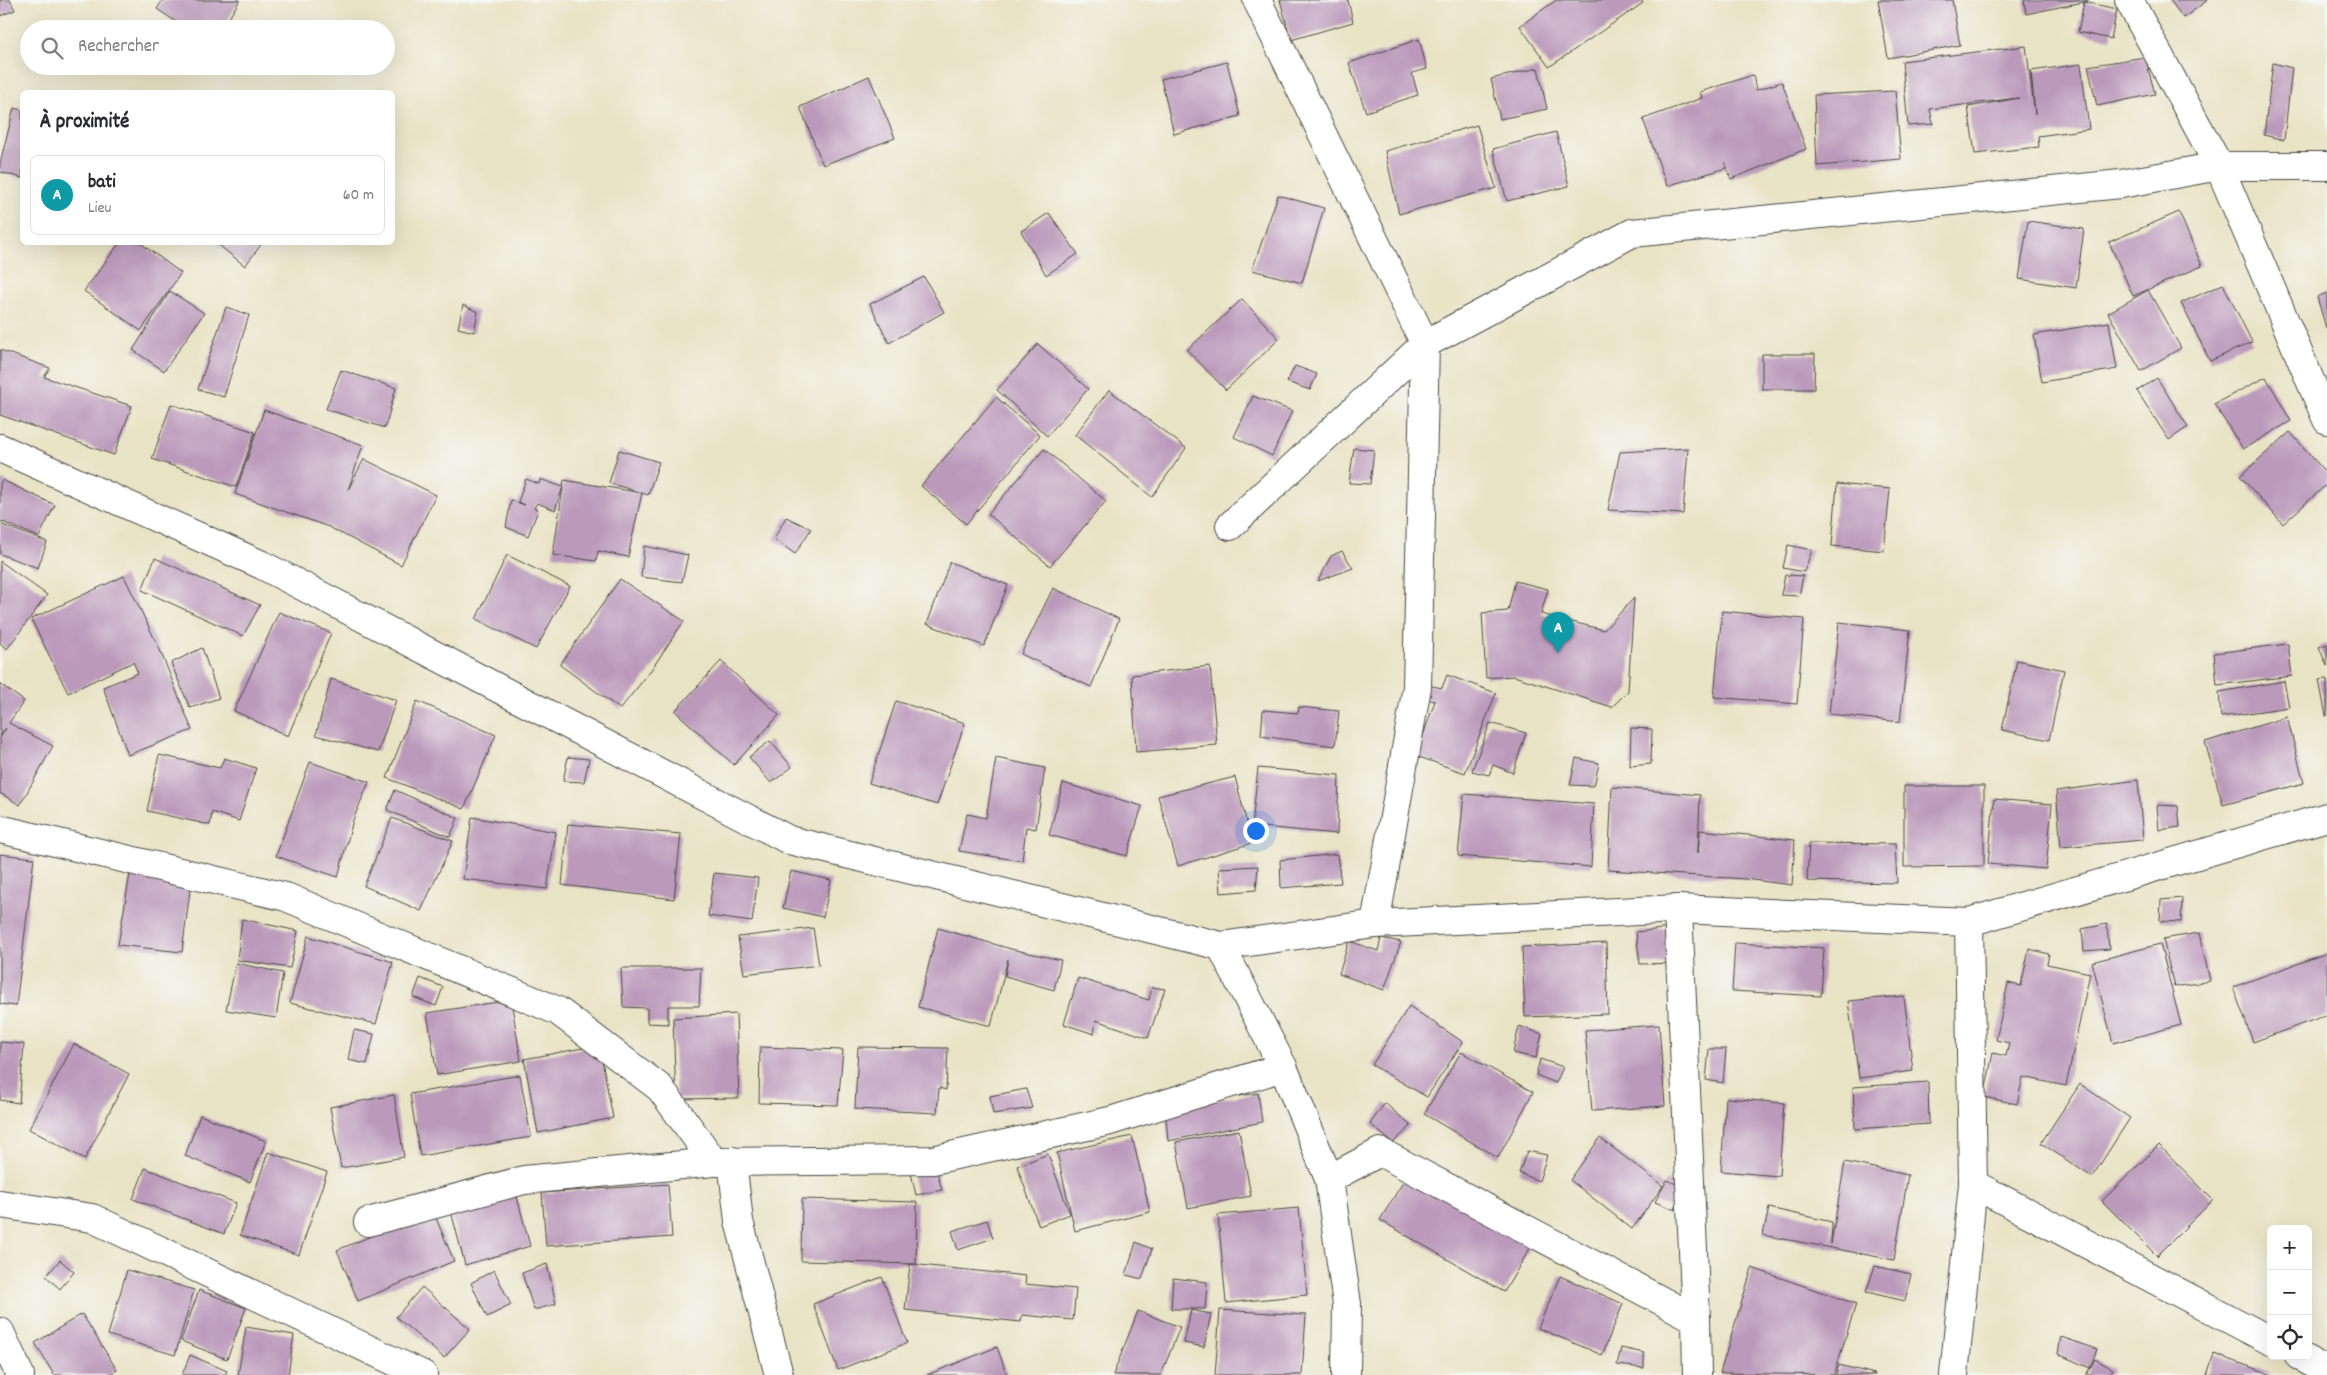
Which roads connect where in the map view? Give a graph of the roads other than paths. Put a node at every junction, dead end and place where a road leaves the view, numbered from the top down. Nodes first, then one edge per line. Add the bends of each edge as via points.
1 (1257, 0) edge
2 (2129, 0) edge
3 (2219, 166) junction
4 (2327, 166) edge
5 (1425, 344) junction
6 (2327, 420) edge
7 (0, 448) edge
8 (1230, 526) dead end
9 (2327, 817) edge
10 (0, 829) edge
11 (1678, 909) junction
12 (1969, 922) junction
13 (1376, 924) junction
14 (1221, 946) junction
15 (1283, 1067) junction
16 (723, 1162) junction
17 (1329, 1180) junction
18 (1973, 1184) junction
19 (0, 1204) edge
20 (368, 1222) dead end
21 (1696, 1319) junction
22 (0, 1332) edge
23 (2267, 1339) edge
24 (2306, 1360) edge
25 (2327, 1371) edge
26 (20, 1375) edge
27 (423, 1375) edge
28 (779, 1375) edge
29 (1346, 1375) edge
30 (1697, 1375) edge
31 (1954, 1375) edge

1 - 5 street
2 - 3 street
3 - 4 street
3 - 5 street via 2121,184 1632,233
3 - 6 street
5 - 8 street
5 - 13 street via 1416,687
7 - 14 street via 262,564 789,840
9 - 12 street
10 - 16 street via 286,897 558,1011 660,1088
11 - 12 street
11 - 13 street
11 - 21 street
12 - 18 street
13 - 14 street
14 - 15 street
15 - 16 street via 1110,1121 933,1160
15 - 17 street
16 - 20 street via 524,1180
16 - 28 street
17 - 21 street via 1380,1152
17 - 29 street via 1347,1304
18 - 23 street
18 - 31 street
19 - 27 street via 92,1218
21 - 30 street
22 - 26 street
24 - 25 street

